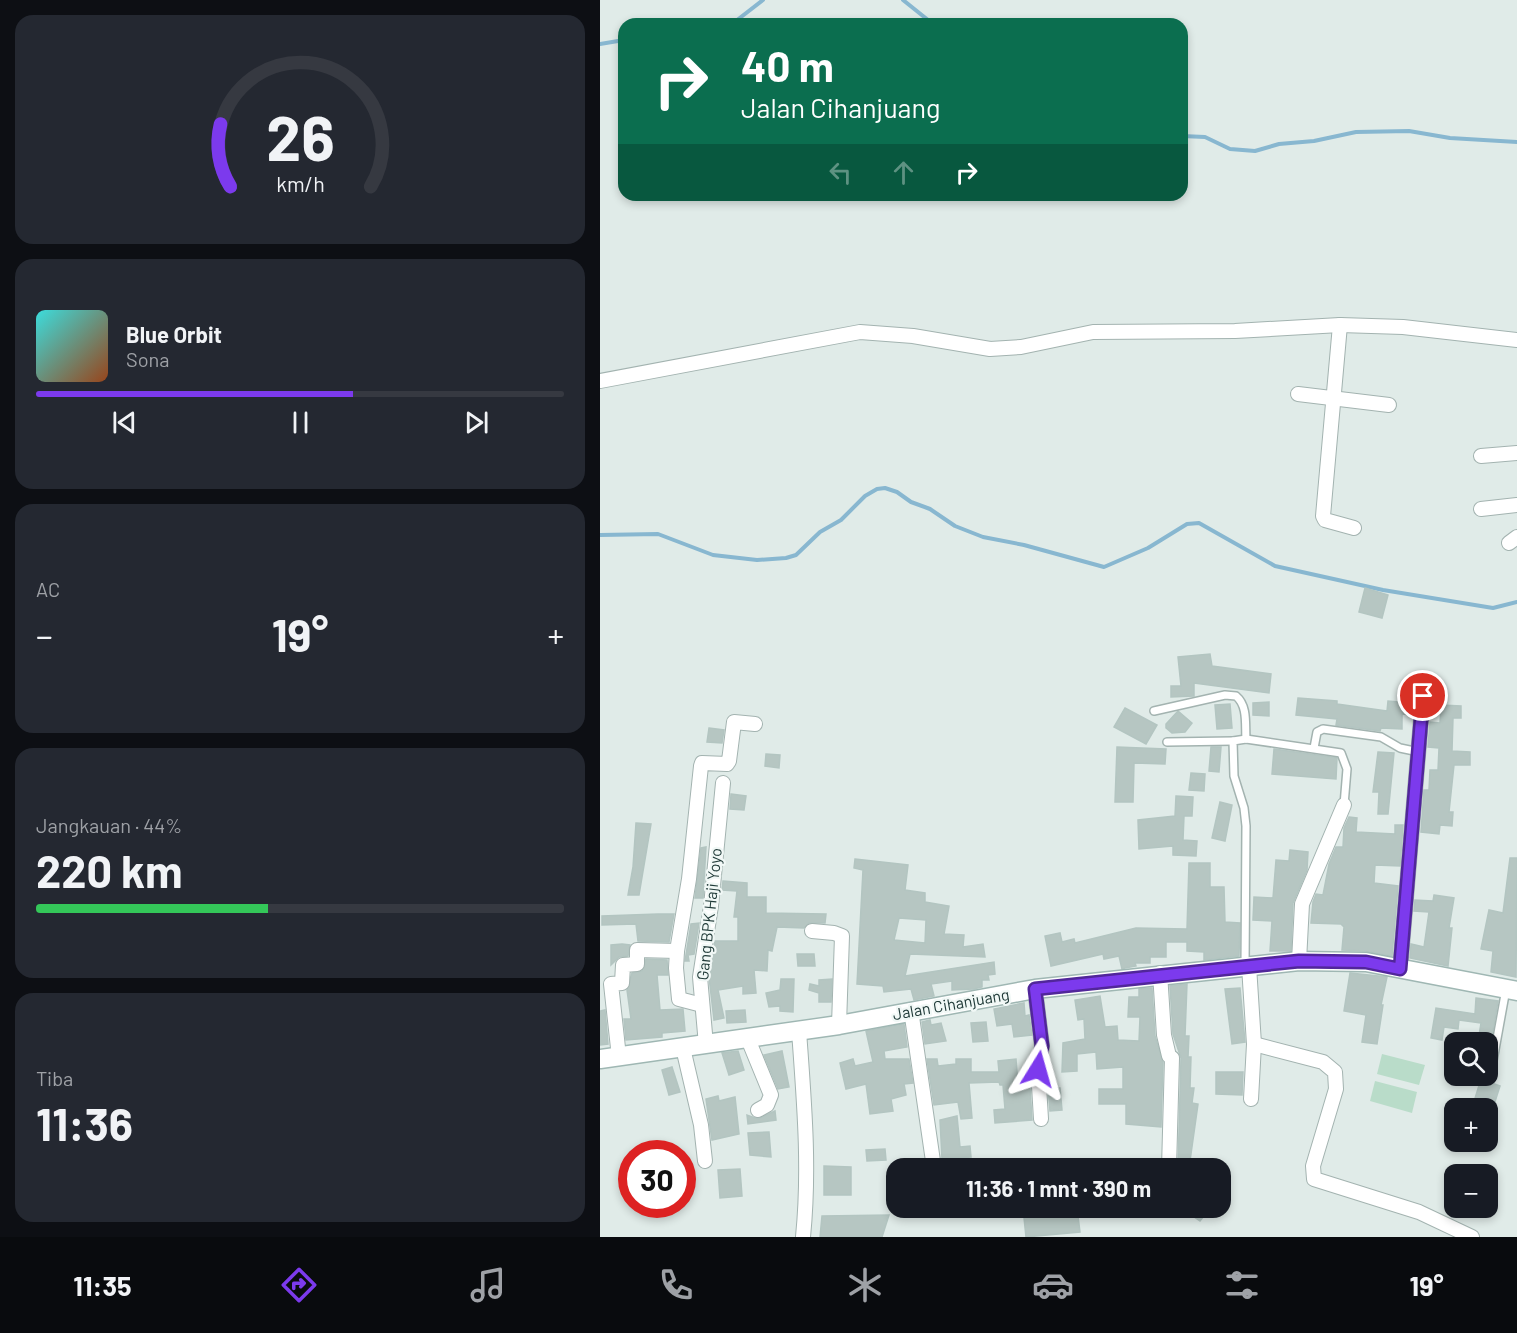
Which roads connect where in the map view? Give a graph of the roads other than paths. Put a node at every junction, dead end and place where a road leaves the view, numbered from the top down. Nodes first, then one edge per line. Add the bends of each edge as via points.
1 (1340, 325) junction
2 (1517, 340) edge
3 (600, 381) edge
4 (1298, 394) dead end
5 (1334, 399) junction
6 (1389, 405) dead end
7 (1517, 453) edge
8 (1482, 456) dead end
9 (1517, 505) edge
10 (1481, 509) dead end
11 (1354, 528) dead end
12 (1423, 696) dead end
13 (1154, 711) dead end
14 (755, 724) dead end
15 (1246, 739) junction
16 (1233, 741) junction
17 (1167, 742) dead end
18 (1314, 748) junction
19 (1419, 752) junction
20 (723, 783) dead end
21 (1344, 805) joint
22 (812, 931) dead end
23 (677, 951) junction
24 (1299, 961) junction
25 (1247, 966) junction
26 (1400, 969) junction
27 (1160, 973) junction
28 (1035, 989) junction
29 (1512, 990) edge
30 (702, 1005) junction
31 (911, 1010) junction
32 (838, 1025) junction
33 (800, 1031) junction
34 (748, 1039) junction
35 (1498, 1043) edge
36 (1254, 1044) junction
37 (706, 1045) junction
38 (683, 1048) junction
39 (619, 1057) junction
40 (600, 1059) edge
41 (1251, 1099) dead end
42 (758, 1110) dead end
43 (1041, 1119) dead end
44 (933, 1158) edge
45 (1169, 1158) edge
46 (705, 1161) dead end
47 (803, 1237) edge
48 (1472, 1237) edge

1 - 2 street via 1403,327
1 - 3 street via 1236,331 1092,332 990,349 914,336 860,332
1 - 5 street
4 - 5 street
5 - 6 street
5 - 11 street via 1323,516 1324,520
7 - 8 street
9 - 10 street
12 - 19 street
13 - 15 lane via 1236,696 1242,701
14 - 23 street via 734,722 727,764 702,763
15 - 16 lane
15 - 18 lane
16 - 17 lane
16 - 25 lane via 1234,776 1245,808
18 - 19 lane via 1317,732 1323,729 1381,737 1400,748
18 - 21 lane via 1345,757
19 - 26 street
20 - 30 street, Gang BPK Haji Yoyo via 700,977
21 - 24 street via 1302,904
22 - 32 street via 842,936
23 - 30 street via 679,999
23 - 39 street via 637,950 637,964 623,965 622,983 611,984
24 - 25 main road, Jalan Cihanjuang
24 - 26 main road, Jalan Cihanjuang via 1366,962
25 - 27 main road, Jalan Cihanjuang
25 - 36 street
26 - 29 main road, Jalan Cihanjuang
27 - 28 main road, Jalan Cihanjuang
27 - 45 street via 1164,1035 1172,1058
28 - 31 main road, Jalan Cihanjuang
28 - 43 street via 1042,1046 1038,1069
29 - 35 lane
30 - 37 street, Gang BPK Haji Yoyo
31 - 32 main road, Jalan Cihanjuang
31 - 44 street
32 - 33 main road, Jalan Cihanjuang
33 - 34 main road, Jalan Cihanjuang
33 - 47 street via 808,1136
34 - 37 main road, Jalan Cihanjuang
34 - 42 street via 771,1095 767,1105
36 - 41 street
36 - 48 street via 1323,1062 1335,1072 1336,1089 1313,1166 1314,1179 1419,1212
37 - 38 main road, Jalan Cihanjuang
38 - 39 main road, Jalan Cihanjuang
38 - 46 street
39 - 40 main road, Jalan Cihanjuang

